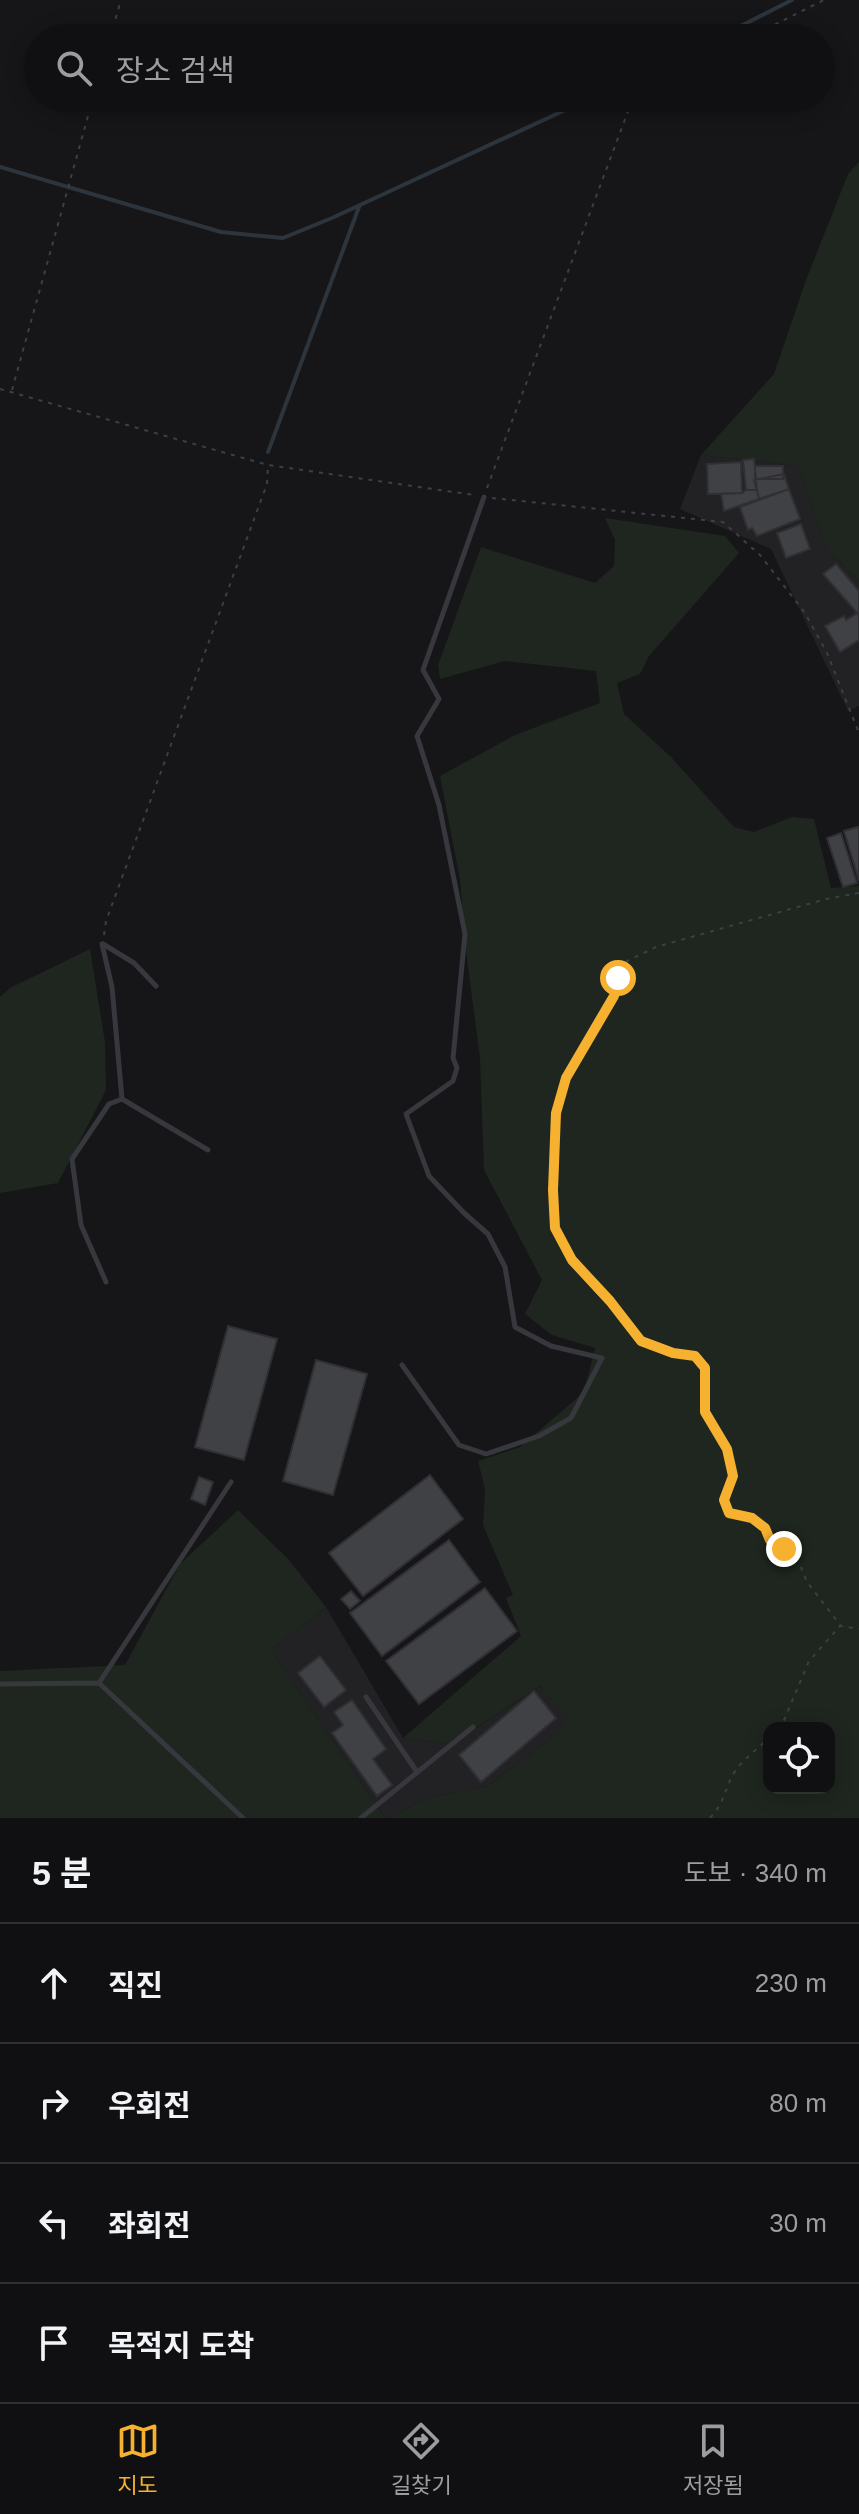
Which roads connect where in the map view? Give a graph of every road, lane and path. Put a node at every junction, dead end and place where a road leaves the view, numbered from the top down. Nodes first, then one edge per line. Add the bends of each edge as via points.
1 (121, 0) edge
2 (824, 0) edge
3 (114, 24) edge
4 (776, 24) edge
5 (89, 112) edge
6 (628, 112) edge
7 (12, 392) dead end
8 (268, 465) dead end
9 (484, 497) joint
10 (859, 893) edge
11 (102, 944) junction
12 (156, 986) dead end
13 (122, 1099) junction
14 (208, 1150) dead end
15 (106, 1282) dead end
16 (402, 1365) dead end
17 (231, 1482) dead end
18 (841, 1626) junction
19 (859, 1629) edge
20 (99, 1683) junction
21 (0, 1684) edge
22 (366, 1697) dead end
23 (782, 1722) edge
24 (473, 1727) dead end
25 (763, 1742) edge
26 (417, 1772) junction
27 (243, 1818) edge
28 (361, 1818) edge
29 (710, 1818) edge

1 - 3 path
2 - 4 path
5 - 7 path
6 - 9 path
8 - 11 path via 267,484 106,921
9 - 16 lane via 423,670 439,699 417,736 439,805 465,934 453,1058 457,1068 453,1081 406,1114 429,1176 488,1234 505,1267 515,1327 551,1346 602,1358 571,1418 539,1436 486,1454 459,1445
10 - 18 path via 656,947 627,961 614,996 566,1078 556,1113 553,1190 555,1228 572,1260 641,1341 695,1356 705,1368 705,1412 727,1449 733,1476 724,1500 729,1513 752,1518 799,1562 807,1582
11 - 12 lane via 134,963
11 - 13 lane via 112,987
13 - 14 lane
13 - 15 lane via 109,1104 72,1159 81,1225
17 - 20 lane
18 - 19 path
18 - 23 path via 809,1661
20 - 21 lane
20 - 27 lane
22 - 26 lane
24 - 26 lane
25 - 29 path via 734,1773
26 - 28 lane

